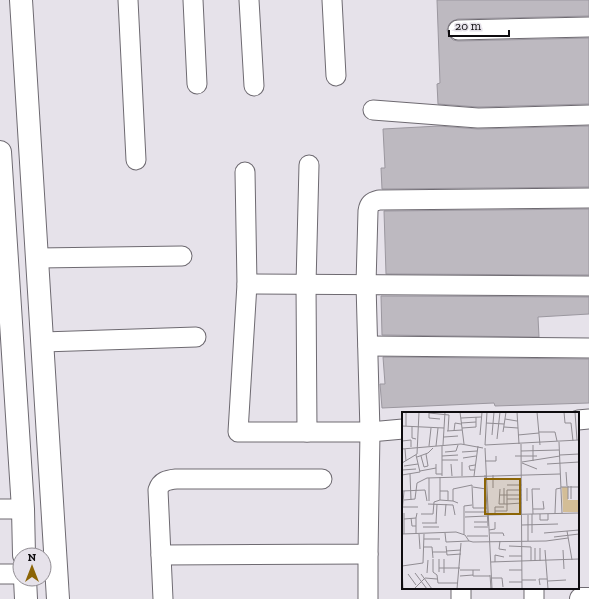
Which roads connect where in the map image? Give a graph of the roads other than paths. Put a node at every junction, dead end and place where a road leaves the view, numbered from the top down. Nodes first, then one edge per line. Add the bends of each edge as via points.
1 (21, 0) edge
2 (128, 0) edge
3 (193, 0) edge
4 (249, 0) edge
5 (332, 0) edge
6 (589, 27) edge
7 (458, 30) dead end
8 (336, 76) dead end
9 (197, 84) dead end
10 (254, 86) dead end
11 (373, 110) dead end
12 (589, 115) edge
13 (0, 152) edge
14 (136, 160) dead end
15 (309, 165) dead end
16 (245, 172) dead end
17 (1, 184) edge
18 (589, 198) edge
19 (182, 256) dead end
20 (38, 258) junction
21 (247, 284) junction
22 (306, 284) junction
23 (366, 284) junction
24 (589, 286) edge
25 (196, 337) dead end
26 (43, 342) junction
27 (368, 346) junction
28 (589, 348) edge
29 (589, 419) edge
30 (579, 420) edge
31 (402, 429) edge
32 (307, 432) junction
33 (370, 432) junction
34 (322, 479) dead end
35 (0, 509) edge
36 (23, 509) junction
37 (24, 547) edge
38 (368, 554) junction
39 (161, 555) junction
40 (0, 574) edge
41 (12, 574) edge
42 (25, 587) edge
43 (26, 599) edge
44 (58, 599) edge
45 (163, 599) edge
46 (368, 599) edge
47 (581, 599) edge
48 (589, 599) edge

1 - 20 street
2 - 14 street
3 - 9 street
4 - 10 street
5 - 8 street
6 - 7 street
11 - 12 street via 478,118
13 - 17 street
15 - 22 street
16 - 21 street
17 - 36 street
18 - 23 street via 372,201 368,211
19 - 20 street
20 - 26 street
21 - 22 street
21 - 32 street via 238,432
22 - 23 street
22 - 32 street
23 - 24 street
23 - 27 street
25 - 26 street
26 - 44 street
27 - 28 street
27 - 33 street
29 - 30 street
31 - 33 street
32 - 33 street
33 - 38 street
34 - 39 street via 167,480 160,484 158,490
35 - 36 street
36 - 37 street
38 - 39 street
38 - 46 street
39 - 45 street
40 - 41 street
42 - 43 street
47 - 48 street

